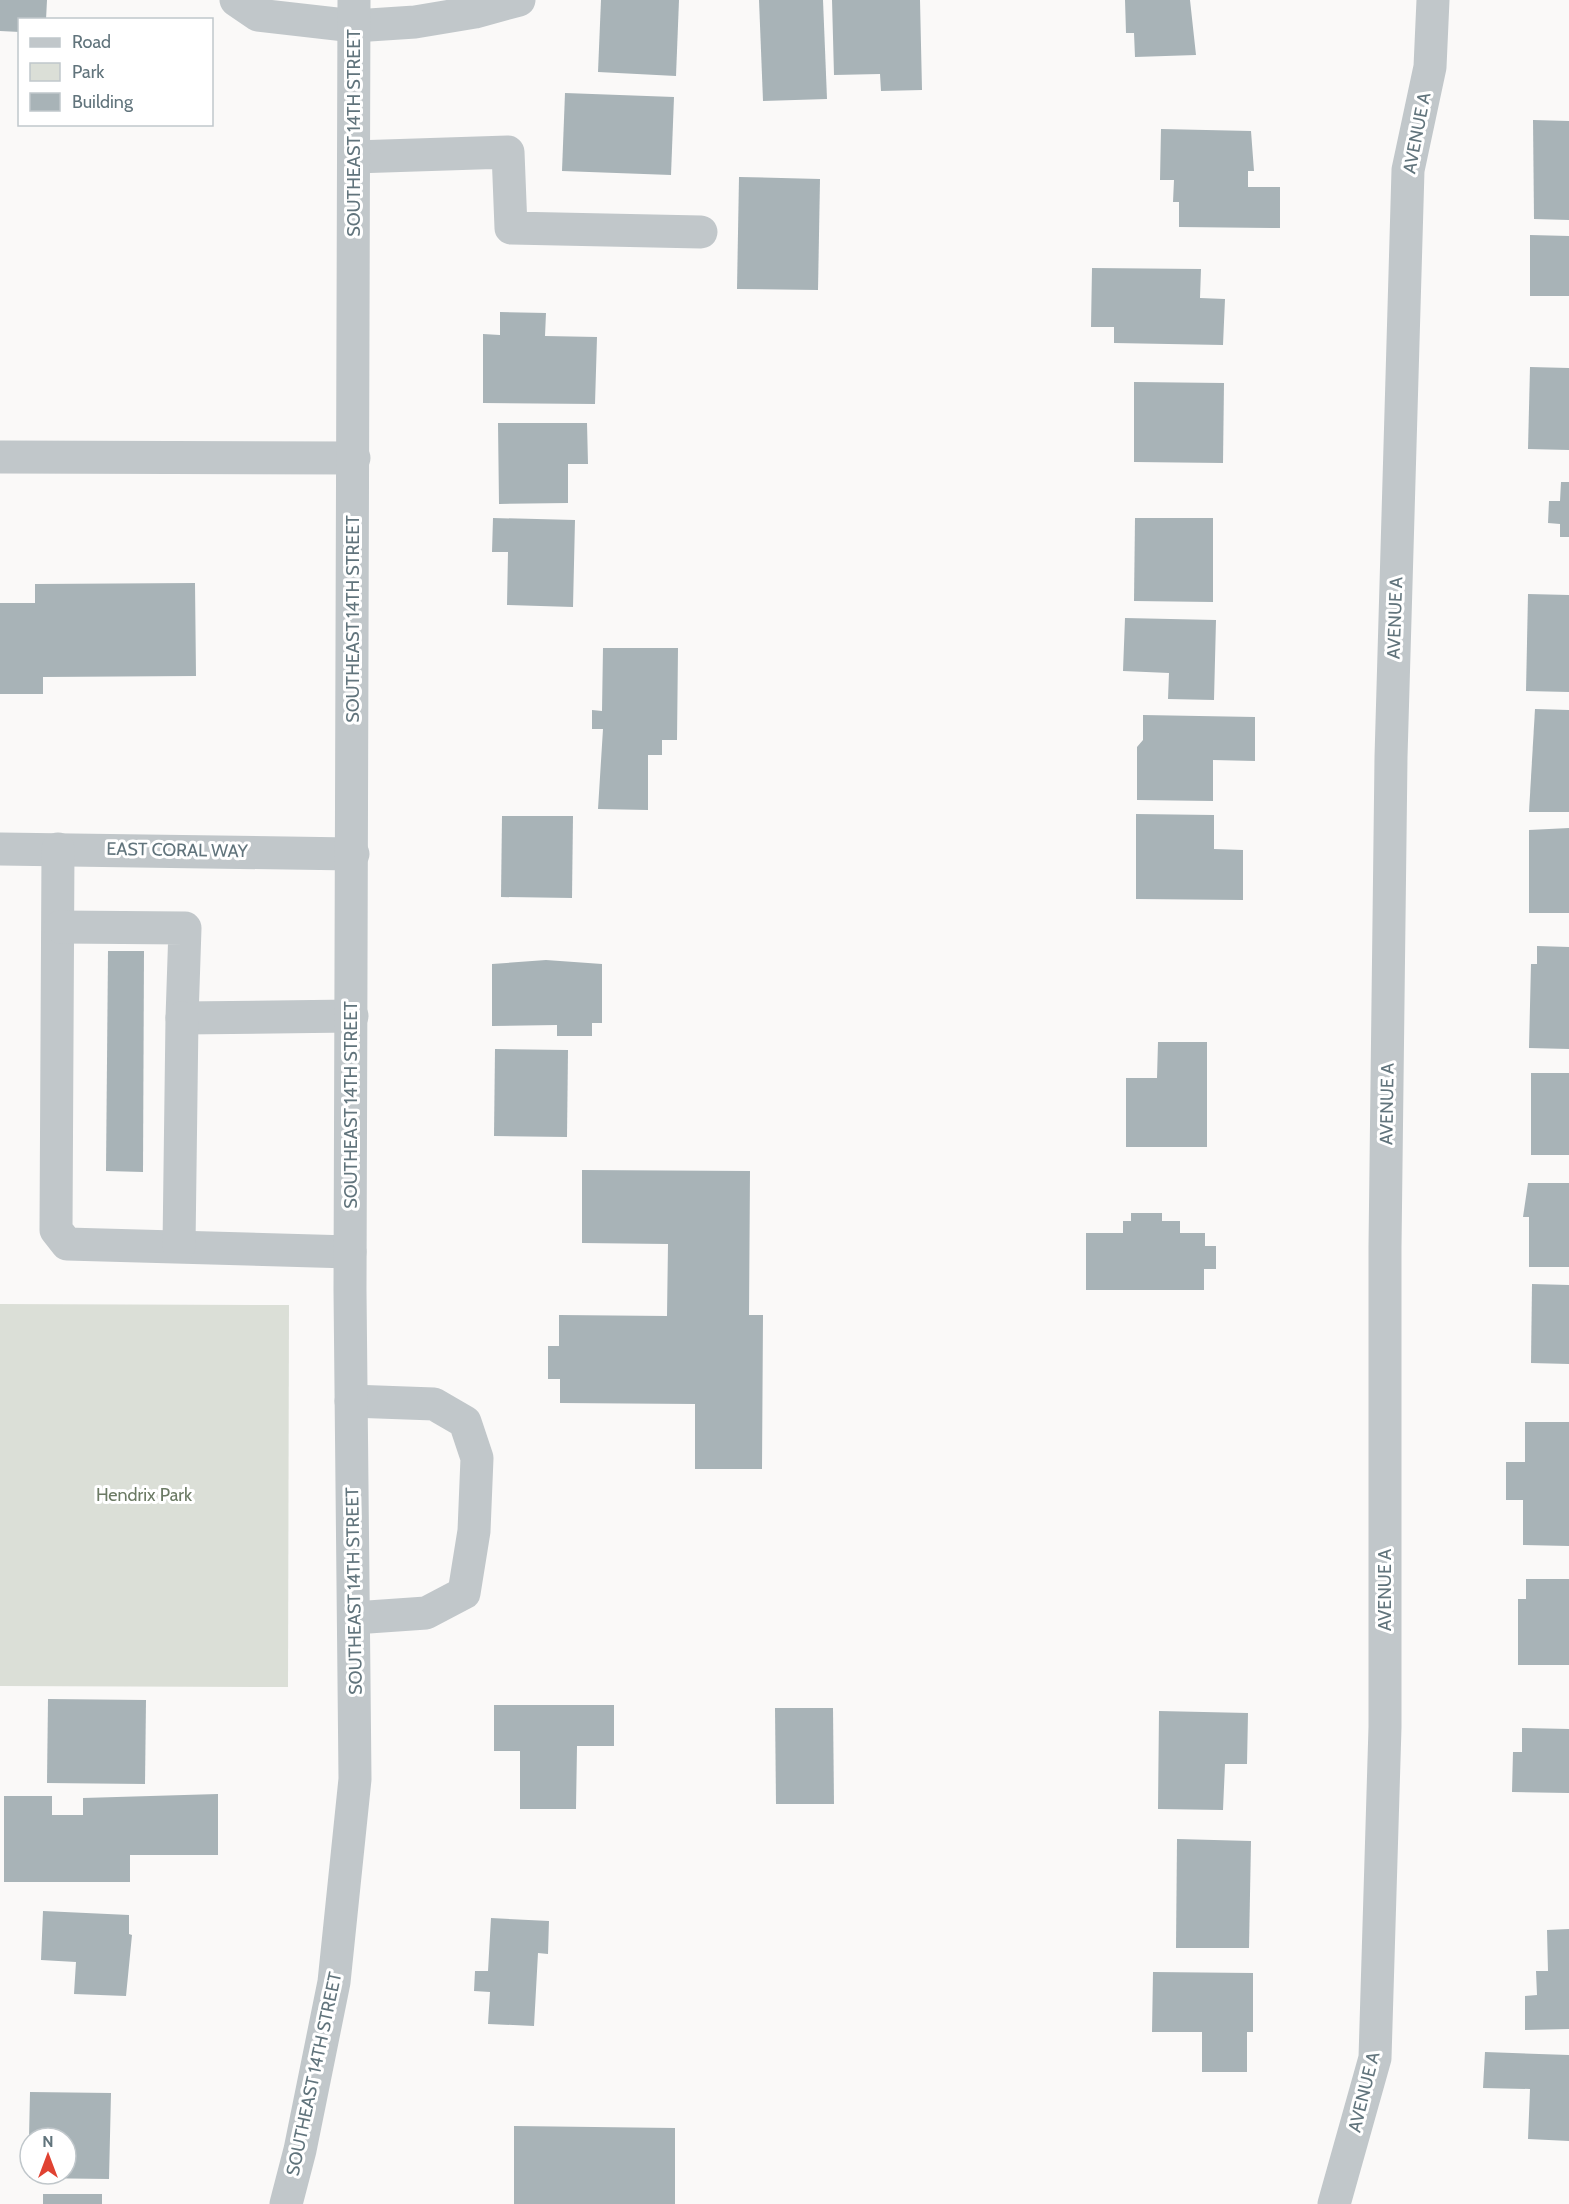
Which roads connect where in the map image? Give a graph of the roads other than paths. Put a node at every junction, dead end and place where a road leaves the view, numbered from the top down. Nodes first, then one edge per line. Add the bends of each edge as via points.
1 (236, 0) edge
2 (519, 0) edge
3 (1433, 0) edge
4 (354, 13) edge
5 (354, 157) junction
6 (701, 232) dead end
7 (0, 457) edge
8 (354, 458) junction
9 (0, 849) edge
10 (58, 849) junction
11 (353, 854) junction
12 (60, 927) junction
13 (352, 1016) junction
14 (182, 1018) junction
15 (179, 1246) junction
16 (350, 1251) junction
17 (351, 1401) junction
18 (354, 1618) junction
19 (286, 2204) edge
20 (1334, 2204) edge

1 - 4 street via 258,15
2 - 4 street via 416,22
3 - 20 street, AVENUE A via 1430,67 1408,170 1392,722 1385,1247 1385,1727 1375,2058
4 - 5 street, SOUTHEAST 14TH STREET
5 - 6 street via 508,152 511,228
5 - 8 street, SOUTHEAST 14TH STREET
7 - 8 street
8 - 11 street, SOUTHEAST 14TH STREET
9 - 10 street, EAST CORAL WAY
10 - 11 street, EAST CORAL WAY
10 - 12 street
11 - 13 street, SOUTHEAST 14TH STREET
12 - 14 street via 184,928
12 - 15 street via 56,1230 67,1244
13 - 14 street
13 - 16 street, SOUTHEAST 14TH STREET
14 - 15 street
15 - 16 street
16 - 17 street, SOUTHEAST 14TH STREET
17 - 18 street, SOUTHEAST 14TH STREET
17 - 18 street via 434,1404 465,1422 477,1458 474,1531 464,1593 426,1613
18 - 19 street, SOUTHEAST 14TH STREET via 355,1779 334,1982

